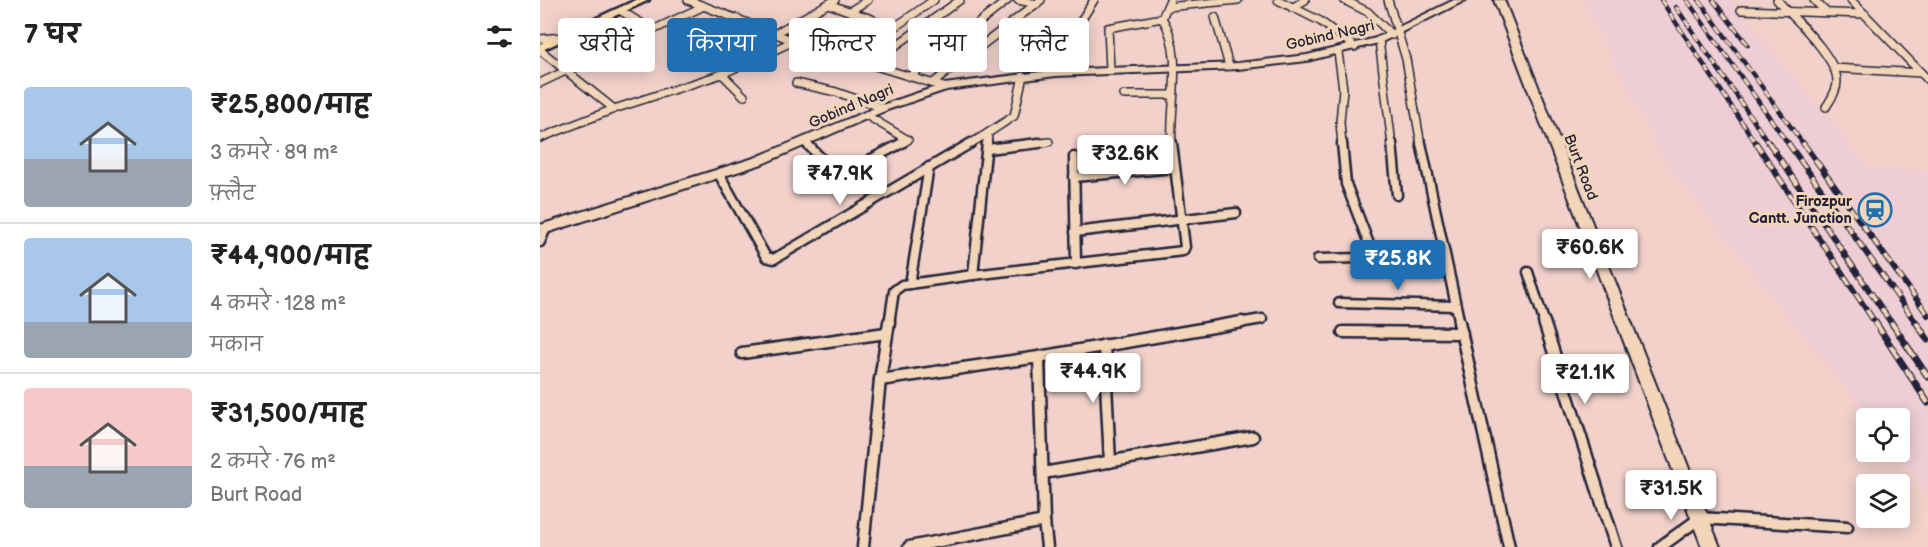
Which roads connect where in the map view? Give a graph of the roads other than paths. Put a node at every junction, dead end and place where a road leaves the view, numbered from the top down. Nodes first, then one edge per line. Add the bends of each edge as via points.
1 (644, 0) edge
2 (688, 0) edge
3 (835, 0) edge
4 (868, 0) edge
5 (934, 0) edge
6 (960, 0) edge
7 (1008, 0) edge
8 (1018, 0) edge
9 (1094, 0) edge
10 (1236, 0) edge
11 (1278, 0) edge
12 (1305, 0) edge
13 (1344, 0) edge
14 (1389, 0) edge
15 (1461, 0) edge
16 (1499, 0) edge
17 (1777, 0) edge
18 (1814, 0) edge
19 (1851, 0) edge
20 (1039, 2) edge
21 (1168, 3) edge
22 (828, 4) junction
23 (704, 6) junction
24 (1292, 8) junction
25 (1741, 10) dead end
26 (1786, 10) junction
27 (621, 11) junction
28 (850, 11) junction
29 (1825, 12) junction
30 (1865, 14) junction
31 (1215, 17) dead end
32 (605, 18) edge
33 (633, 18) edge
34 (734, 18) edge
35 (869, 18) edge
36 (1083, 18) edge
37 (1162, 18) junction
38 (896, 26) edge
39 (655, 29) edge
40 (777, 32) edge
41 (1395, 33) junction
42 (558, 37) edge
43 (540, 39) edge
44 (558, 40) edge
45 (1379, 40) junction
46 (789, 43) edge
47 (896, 46) edge
48 (1355, 47) junction
49 (540, 49) edge
50 (1338, 52) junction
51 (558, 63) edge
52 (1229, 66) junction
53 (1175, 68) junction
54 (1833, 68) junction
55 (1110, 70) junction
56 (896, 71) edge
57 (563, 72) edge
58 (569, 72) edge
59 (1921, 73) junction
60 (722, 74) junction
61 (912, 75) junction
62 (1023, 76) junction
63 (1928, 80) edge
64 (540, 83) edge
65 (796, 83) dead end
66 (938, 85) junction
67 (1124, 95) dead end
68 (1173, 95) junction
69 (744, 96) dead end
70 (1826, 107) dead end
71 (883, 108) junction
72 (614, 109) junction
73 (866, 115) junction
74 (988, 133) junction
75 (540, 138) edge
76 (804, 141) junction
77 (1049, 142) dead end
78 (987, 148) junction
79 (1074, 157) dead end
80 (929, 167) junction
81 (1174, 168) junction
82 (719, 174) junction
83 (1074, 177) junction
84 (1397, 195) dead end
85 (1236, 213) dead end
86 (1182, 220) junction
87 (543, 229) edge
88 (1075, 231) junction
89 (540, 242) edge
90 (1445, 256) junction
91 (1374, 257) junction
92 (1318, 259) dead end
93 (1076, 264) junction
94 (1528, 272) dead end
95 (973, 275) junction
96 (910, 284) junction
97 (1338, 303) dead end
98 (1456, 306) junction
99 (1262, 319) dead end
100 (1343, 332) dead end
101 (886, 333) junction
102 (1462, 333) junction
103 (1104, 345) junction
104 (742, 353) dead end
105 (1039, 357) junction
106 (880, 380) junction
107 (1253, 437) dead end
108 (1110, 462) junction
109 (1043, 473) junction
110 (1700, 518) junction
111 (1044, 521) junction
112 (1847, 527) dead end
113 (863, 547) edge
114 (909, 547) edge
115 (1047, 547) edge
116 (1509, 547) edge
117 (1616, 547) edge
118 (1660, 547) edge
119 (1712, 547) edge

1 - 27 main road
2 - 23 street
3 - 22 street
4 - 28 street
5 - 38 street
6 - 47 street
7 - 61 street
8 - 20 street
9 - 36 street
10 - 21 street
11 - 24 street
12 - 24 street
13 - 41 street
14 - 41 street
15 - 41 street, Gobind Nagri
16 - 110 street, Burt Road
17 - 26 street
18 - 29 street
19 - 30 street
20 - 66 street
21 - 37 street
22 - 28 street
22 - 40 street
23 - 34 street
23 - 39 street
24 - 48 street via 1320,21
25 - 26 street
26 - 29 street
26 - 54 street
27 - 32 main road
27 - 33 street
28 - 35 street
29 - 30 street
30 - 59 street
31 - 52 street
37 - 53 street via 1168,27
37 - 55 street via 1108,28
41 - 45 street, Gobind Nagri
41 - 90 street via 1410,81
42 - 43 street
44 - 49 main road
45 - 48 street, Gobind Nagri
45 - 84 street
46 - 60 street
48 - 50 street, Gobind Nagri
49 - 51 street
50 - 52 street, Gobind Nagri via 1276,63
50 - 91 street via 1346,184
52 - 53 street, Gobind Nagri
53 - 55 street, Gobind Nagri
53 - 68 street
54 - 59 street
54 - 70 street via 1836,89
55 - 62 street, Gobind Nagri
56 - 61 street
57 - 64 street
58 - 72 street
59 - 63 street
60 - 69 street
60 - 72 street
61 - 66 street
62 - 66 street, Gobind Nagri
62 - 74 street via 1014,116
65 - 71 street
66 - 71 street, Gobind Nagri
67 - 68 street
68 - 81 street
71 - 73 street, Gobind Nagri
72 - 75 street
73 - 76 street, Gobind Nagri
73 - 76 street via 908,140 839,177
74 - 78 street
74 - 80 street
76 - 82 street, Gobind Nagri
77 - 78 street
78 - 95 street
79 - 83 street
80 - 82 street via 774,259 766,256
80 - 96 street
81 - 83 street
81 - 86 street
82 - 87 street, Gobind Nagri
83 - 88 street
85 - 86 street
86 - 88 street
86 - 93 street via 1184,251
87 - 89 street
88 - 93 street
90 - 91 street
90 - 98 street
91 - 92 street
93 - 95 street
94 - 117 street
95 - 96 street
96 - 101 street via 894,291
97 - 98 street
98 - 102 street
99 - 103 street
100 - 102 street
101 - 104 street
101 - 106 street
102 - 116 street
103 - 105 street
103 - 108 street
105 - 106 street
105 - 109 street
106 - 113 street
107 - 108 street
108 - 109 street
109 - 111 street
110 - 112 street
110 - 118 street
110 - 119 street, Burt Road
111 - 114 street
111 - 115 street

